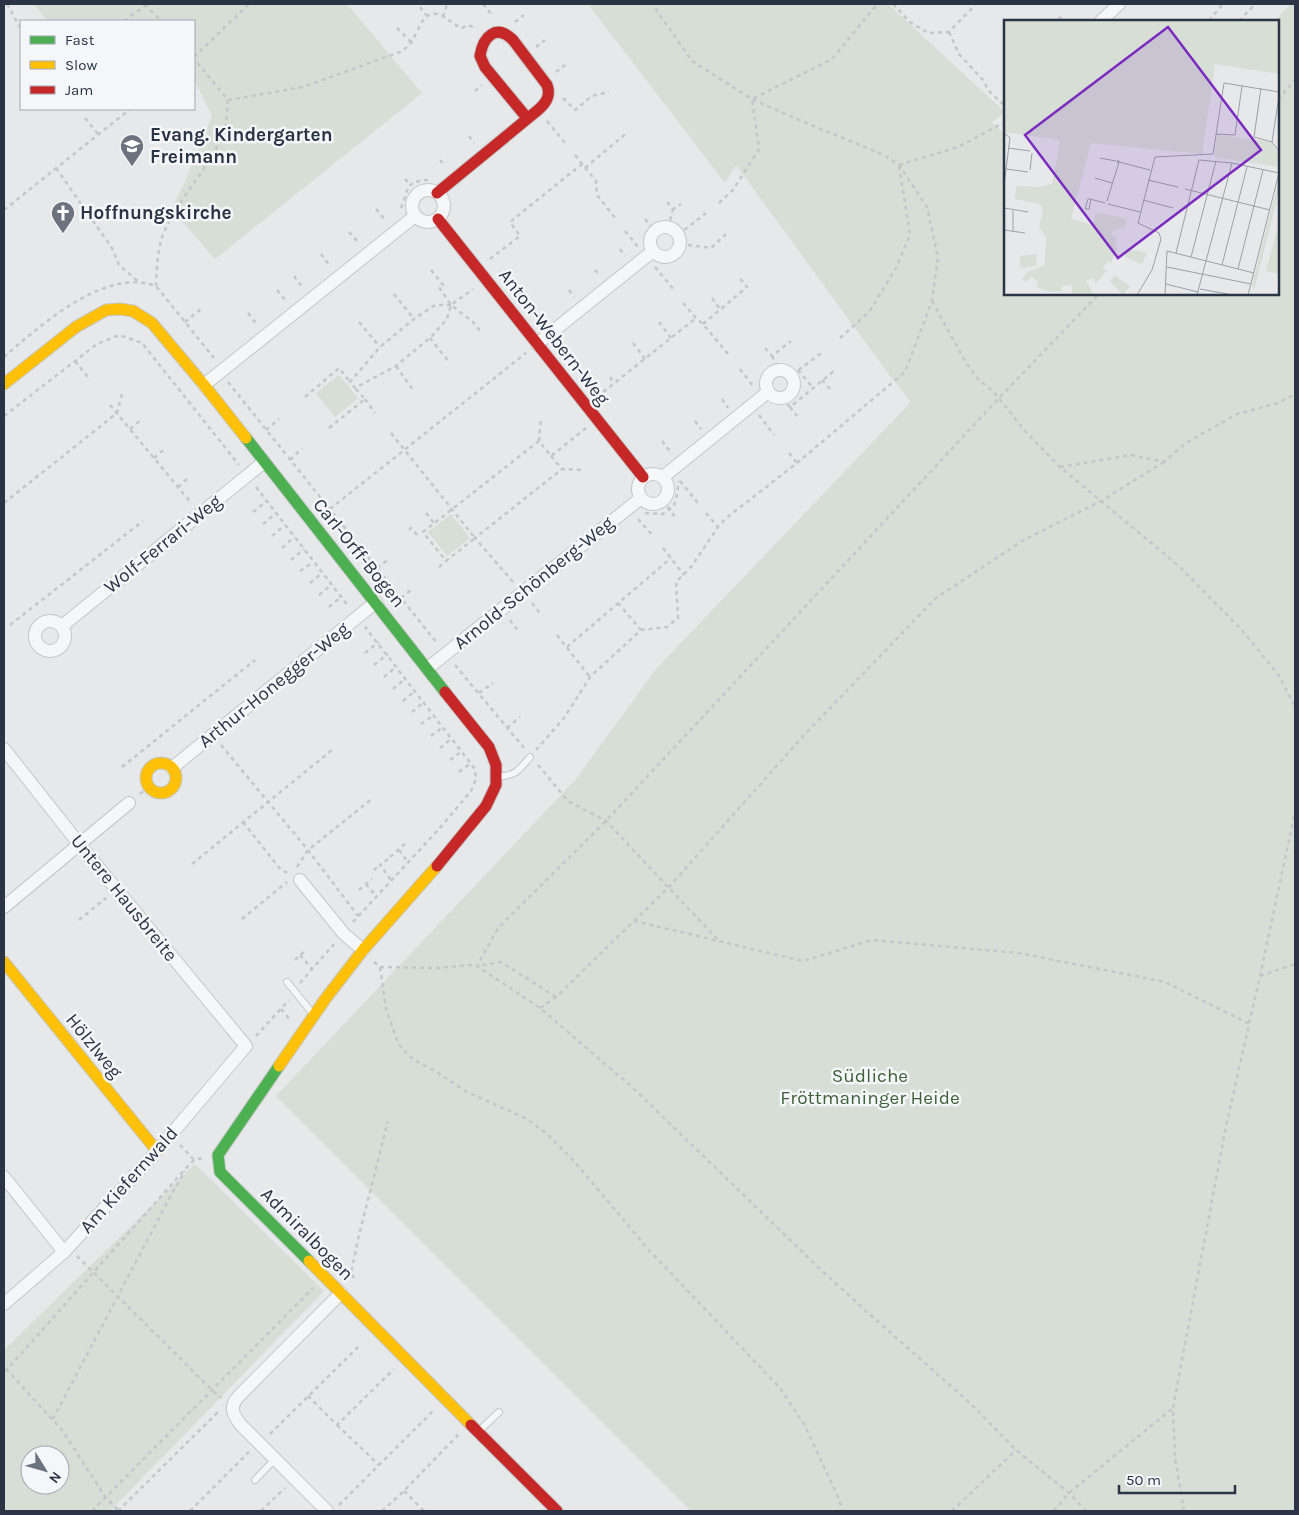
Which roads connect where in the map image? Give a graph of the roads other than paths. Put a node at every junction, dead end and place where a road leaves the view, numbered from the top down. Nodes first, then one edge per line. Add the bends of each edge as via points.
1 (1118, 4) edge
2 (1102, 20) edge
3 (527, 118) junction
4 (438, 193) junction
5 (415, 216) junction
6 (438, 218) junction
7 (653, 251) junction
8 (537, 344) junction
9 (4, 384) edge
10 (204, 384) junction
11 (761, 399) junction
12 (264, 462) junction
13 (667, 474) junction
14 (643, 477) junction
15 (641, 498) junction
16 (376, 602) junction
17 (62, 626) dead end
18 (428, 668) junction
19 (4, 749) edge
20 (530, 757) road end
21 (172, 768) dead end
22 (496, 777) junction
23 (129, 803) dead end
24 (80, 845) junction
25 (294, 876) road end
26 (4, 907) edge
27 (362, 950) junction
28 (4, 962) edge
29 (287, 982) dead end
30 (314, 1015) junction
31 (246, 1046) joint
32 (157, 1151) junction
33 (4, 1178) edge
34 (66, 1249) junction
35 (341, 1294) junction
36 (4, 1304) edge
37 (499, 1412) dead end
38 (478, 1432) junction
39 (275, 1459) junction
40 (255, 1480) dead end
41 (332, 1509) edge
42 (557, 1511) edge

1 - 2 street
3 - 3 street via 485,67 480,56 483,43 494,33 507,34 550,91 546,102
3 - 4 street
4 - 5 street via 428,190 418,193 412,202
4 - 6 street via 444,210
5 - 6 street via 424,222
5 - 10 street
6 - 8 street, Anton-Webern-Weg
7 - 7 street via 662,257 671,256 678,249 676,236 661,228 651,238
7 - 8 street
8 - 14 street, Anton-Webern-Weg
9 - 10 street, Carl-Orff-Bogen via 76,327 106,310 120,309 133,311 152,323
10 - 12 street, Carl-Orff-Bogen
11 - 11 street via 770,374 779,370 795,373 794,389 786,403 775,398
11 - 13 street
12 - 16 street, Carl-Orff-Bogen
12 - 17 street, Wolf-Ferrari-Weg
13 - 14 street
13 - 15 street via 668,491 663,500 649,504
14 - 15 street via 638,489
15 - 18 street, Arnold-Schönberg-Weg
16 - 18 street, Carl-Orff-Bogen
16 - 21 street, Arthur-Honegger-Weg
18 - 22 street, Carl-Orff-Bogen via 489,747 496,765
19 - 24 street, Untere Hausbreite
20 - 22 lane via 518,772
22 - 27 street, Carl-Orff-Bogen via 496,785 486,806
23 - 24 street
24 - 26 street
24 - 31 street, Untere Hausbreite
25 - 27 street
27 - 30 street, Admiralbogen
28 - 32 street, Hölzlweg
29 - 30 lane
30 - 35 street, Admiralbogen via 218,1155 220,1172
31 - 32 street, Am Kiefernwald
32 - 34 street, Am Kiefernwald
33 - 34 street
34 - 36 street, Am Kiefernwald
35 - 38 street, Admiralbogen
35 - 39 street via 232,1406 236,1419
37 - 38 lane
38 - 42 street, Admiralbogen
39 - 40 lane
39 - 41 street

